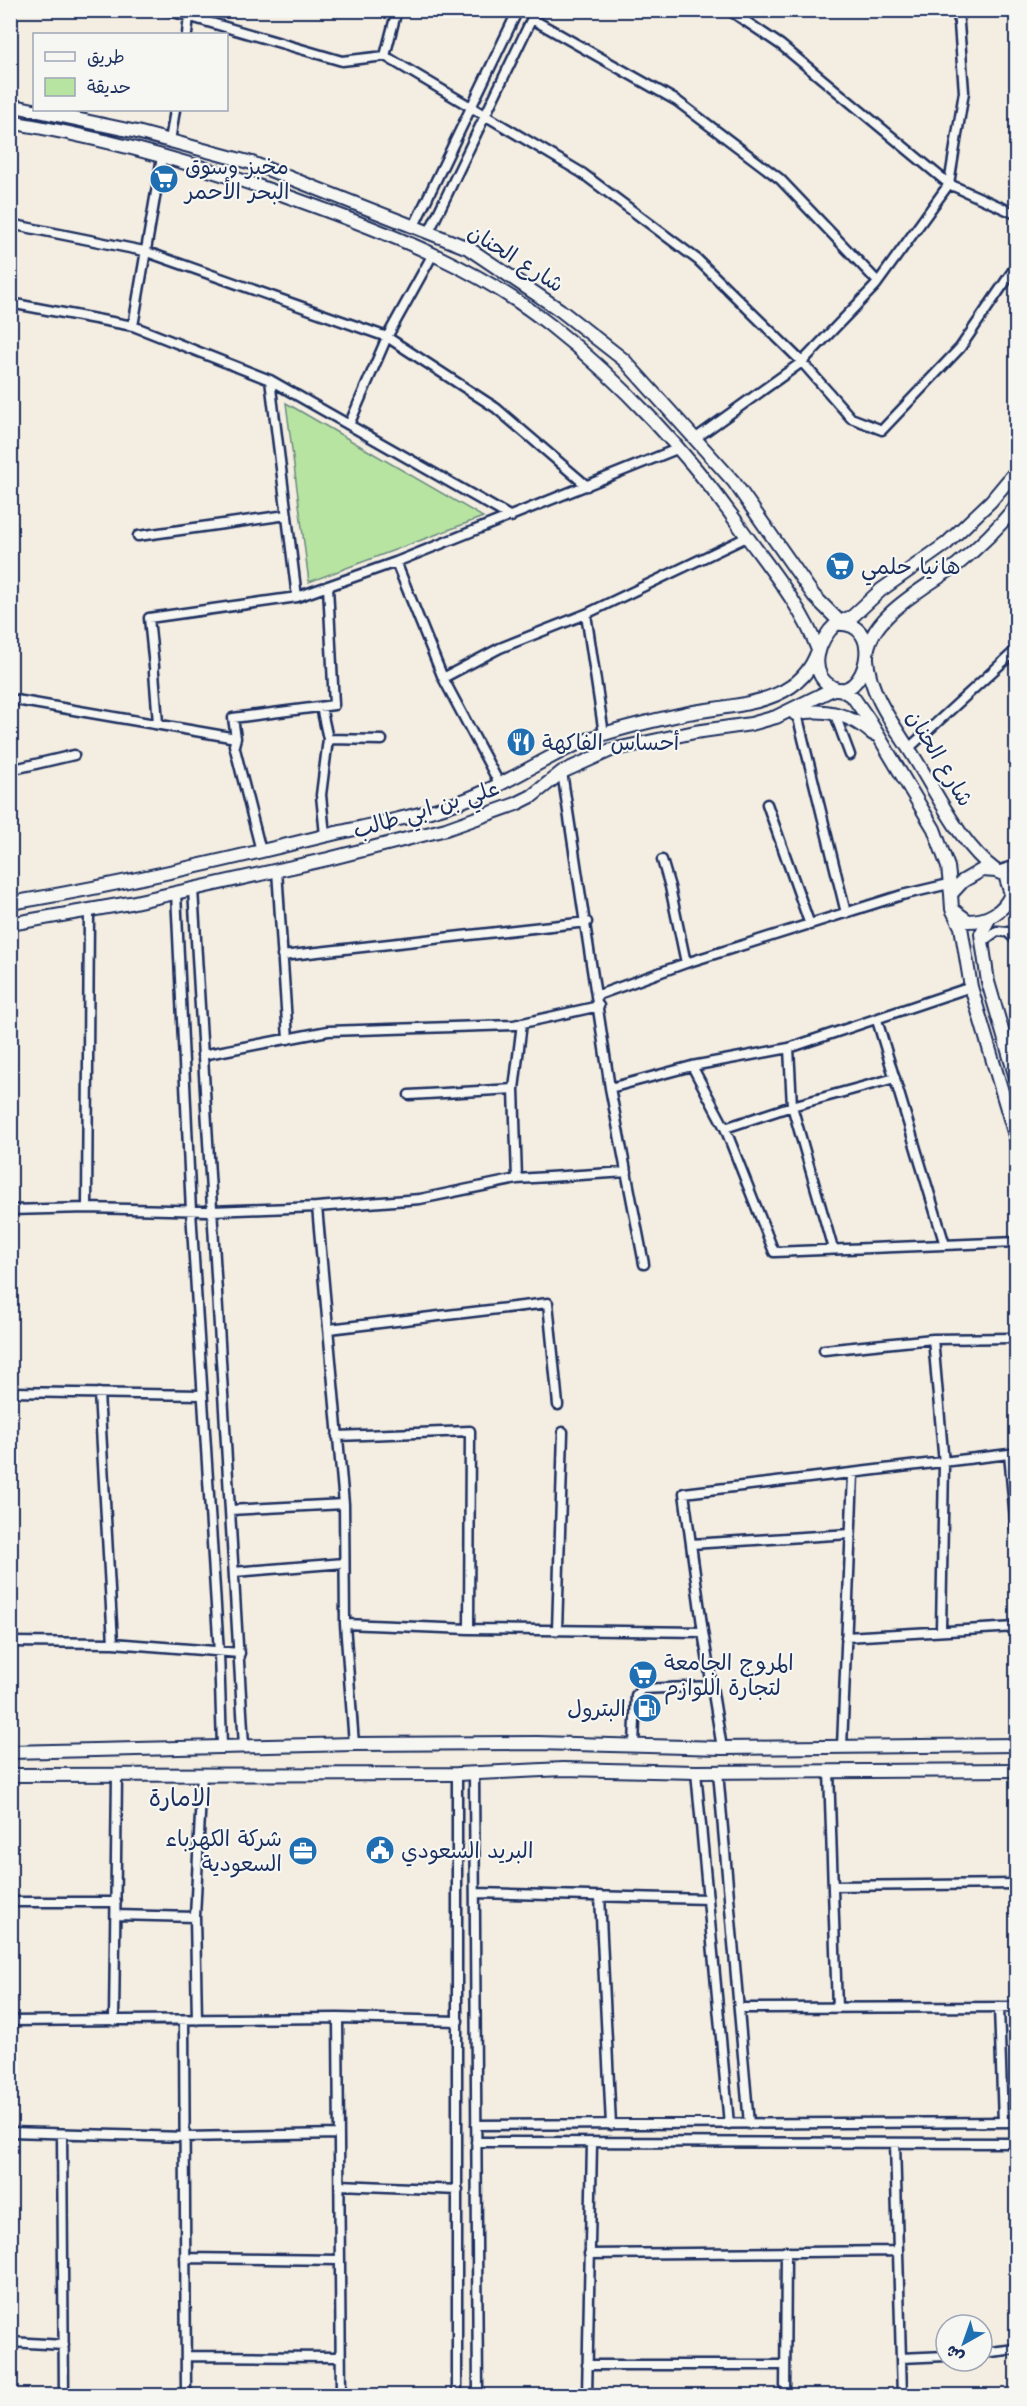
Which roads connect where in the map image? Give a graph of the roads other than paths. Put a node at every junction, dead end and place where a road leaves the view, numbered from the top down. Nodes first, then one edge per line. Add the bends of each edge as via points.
1 (167, 10) edge
2 (397, 10) edge
3 (518, 10) edge
4 (536, 10) edge
5 (729, 10) edge
6 (958, 10) edge
7 (180, 12) edge
8 (189, 16) junction
9 (532, 19) junction
10 (187, 33) edge
11 (385, 56) junction
12 (10, 105) edge
13 (471, 108) junction
14 (33, 110) edge
15 (37, 111) edge
16 (175, 111) edge
17 (485, 117) junction
18 (10, 122) edge
19 (170, 141) junction
20 (162, 157) junction
21 (949, 184) junction
22 (1017, 214) edge
23 (10, 224) edge
24 (414, 226) junction
25 (429, 232) junction
26 (144, 251) junction
27 (433, 254) junction
28 (1017, 266) edge
29 (878, 282) junction
30 (10, 303) edge
31 (133, 326) junction
32 (387, 337) junction
33 (802, 362) junction
34 (270, 380) junction
35 (350, 425) junction
36 (696, 438) junction
37 (677, 449) junction
38 (1017, 471) edge
39 (587, 486) junction
40 (1017, 506) edge
41 (287, 515) junction
42 (511, 517) junction
43 (138, 536) dead end
44 (747, 537) junction
45 (396, 562) junction
46 (328, 586) junction
47 (297, 597) junction
48 (586, 614) junction
49 (839, 623) junction
50 (818, 650) junction
51 (1017, 650) edge
52 (867, 657) junction
53 (443, 678) junction
54 (837, 689) junction
55 (10, 699) edge
56 (321, 707) junction
57 (834, 712) junction
58 (796, 714) junction
59 (776, 717) junction
60 (158, 723) junction
61 (604, 734) junction
62 (236, 738) junction
63 (328, 739) junction
64 (382, 740) dead end
65 (885, 747) junction
66 (909, 748) junction
67 (74, 755) dead end
68 (850, 755) dead end
69 (10, 770) edge
70 (562, 772) junction
71 (499, 783) junction
72 (767, 804) dead end
73 (326, 835) junction
74 (261, 851) junction
75 (662, 860) dead end
76 (1017, 865) edge
77 (277, 870) junction
78 (996, 871) junction
79 (952, 887) junction
80 (193, 889) junction
81 (1014, 889) edge
82 (176, 892) junction
83 (10, 903) edge
84 (952, 909) junction
85 (89, 911) junction
86 (1017, 912) edge
87 (846, 913) junction
88 (990, 917) junction
89 (587, 922) junction
90 (10, 924) edge
91 (810, 925) junction
92 (1017, 940) edge
93 (982, 942) junction
94 (282, 956) junction
95 (686, 963) junction
96 (971, 987) junction
97 (598, 995) junction
98 (599, 1006) junction
99 (877, 1020) junction
100 (522, 1023) junction
101 (288, 1039) junction
102 (789, 1048) junction
103 (202, 1055) junction
104 (692, 1065) junction
105 (895, 1078) junction
106 (1017, 1078) edge
107 (610, 1088) junction
108 (514, 1089) junction
109 (409, 1095) dead end
110 (792, 1106) junction
111 (725, 1128) junction
112 (1017, 1139) edge
113 (627, 1172) junction
114 (517, 1179) junction
115 (317, 1207) junction
116 (87, 1208) junction
117 (10, 1210) edge
118 (211, 1210) junction
119 (191, 1211) junction
120 (1017, 1242) edge
121 (945, 1245) junction
122 (833, 1249) junction
123 (644, 1264) dead end
124 (329, 1329) junction
125 (1017, 1338) edge
126 (933, 1339) junction
127 (825, 1350) dead end
128 (10, 1392) edge
129 (99, 1393) junction
130 (202, 1395) junction
131 (558, 1405) dead end
132 (563, 1432) dead end
133 (337, 1436) junction
134 (944, 1464) junction
135 (853, 1474) junction
136 (344, 1504) junction
137 (230, 1510) junction
138 (1017, 1530) edge
139 (850, 1534) junction
140 (691, 1544) junction
141 (344, 1563) junction
142 (234, 1572) junction
143 (345, 1624) junction
144 (1017, 1627) edge
145 (470, 1629) junction
146 (941, 1630) junction
147 (557, 1631) junction
148 (703, 1632) junction
149 (846, 1637) junction
150 (10, 1642) edge
151 (112, 1643) junction
152 (219, 1653) junction
153 (240, 1653) junction
154 (712, 1686) junction
155 (354, 1744) junction
156 (634, 1745) junction
157 (1017, 1745) edge
158 (222, 1746) junction
159 (244, 1746) junction
160 (843, 1747) junction
161 (722, 1748) junction
162 (10, 1752) edge
163 (1017, 1770) edge
164 (829, 1771) junction
165 (696, 1772) junction
166 (718, 1772) junction
167 (474, 1773) junction
168 (202, 1774) junction
169 (457, 1774) junction
170 (10, 1775) edge
171 (117, 1775) junction
172 (1017, 1884) edge
173 (833, 1886) junction
174 (475, 1893) junction
175 (600, 1896) junction
176 (708, 1899) junction
177 (10, 1902) edge
178 (116, 1902) junction
179 (116, 1915) junction
180 (195, 1917) junction
181 (999, 2007) junction
182 (1017, 2007) edge
183 (739, 2008) junction
184 (837, 2008) junction
185 (338, 2018) junction
186 (197, 2020) junction
187 (10, 2021) edge
188 (114, 2021) junction
189 (184, 2021) junction
190 (458, 2021) junction
191 (1003, 2122) junction
192 (1017, 2122) edge
193 (729, 2124) junction
194 (749, 2124) junction
195 (476, 2125) junction
196 (611, 2125) junction
197 (10, 2132) edge
198 (62, 2134) junction
199 (338, 2134) junction
200 (185, 2137) junction
201 (476, 2142) junction
202 (592, 2143) junction
203 (895, 2143) junction
204 (1017, 2143) edge
205 (340, 2185) junction
206 (458, 2190) junction
207 (786, 2251) junction
208 (898, 2251) junction
209 (589, 2254) junction
210 (185, 2258) junction
211 (340, 2259) junction
212 (10, 2342) edge
213 (64, 2345) junction
214 (1017, 2349) edge
215 (994, 2352) edge
216 (186, 2356) junction
217 (339, 2357) junction
218 (934, 2357) edge
219 (901, 2358) junction
220 (587, 2365) junction
221 (785, 2365) junction
222 (64, 2396) edge
223 (186, 2396) edge
224 (341, 2396) edge
225 (457, 2396) edge
226 (478, 2396) edge
227 (587, 2396) edge
228 (785, 2396) edge
229 (902, 2396) edge

1 - 7 street
2 - 11 street
3 - 13 street
4 - 9 street
5 - 21 street via 781,45
6 - 21 street via 964,92
7 - 8 street
8 - 10 street
8 - 11 street via 342,62
9 - 17 street
9 - 29 street via 677,101 780,179
11 - 13 street
12 - 14 main road, شارع الحنان
13 - 17 street
13 - 24 street
15 - 19 main road, شارع الحنان
16 - 19 street
17 - 25 street
17 - 33 street via 582,173 698,260
18 - 20 main road, شارع الحنان
19 - 24 main road, شارع الحنان via 252,163
20 - 26 street
20 - 27 main road, شارع الحنان via 245,180
21 - 22 street
21 - 29 street
23 - 26 street
24 - 25 main road, شارع الحنان
25 - 36 main road, شارع الحنان via 468,248 560,310 624,360
26 - 31 street
26 - 32 street
27 - 32 street
27 - 37 main road, شارع الحنان via 461,267 549,324 610,377
28 - 33 street via 960,348 882,430 851,418
29 - 33 street
30 - 31 street
31 - 34 street
32 - 35 street
32 - 39 street via 496,408
33 - 36 street
34 - 35 street
34 - 41 street
35 - 42 street
36 - 49 main road, شارع الحنان via 734,482 814,596
37 - 39 street
37 - 44 main road, شارع الحنان via 718,495
38 - 49 main road via 946,544
39 - 42 street
40 - 52 main road via 960,562 880,623
41 - 43 street
41 - 47 street
42 - 45 street
44 - 48 street
44 - 50 main road, شارع الحنان via 799,613
45 - 46 street
45 - 53 street
46 - 47 street
46 - 56 street via 334,705
47 - 60 street via 149,618
48 - 53 street via 500,648
48 - 61 street
49 - 50 main road via 823,638
49 - 52 main road via 859,632
50 - 54 main road via 820,674
50 - 61 main road, علي بن ابي طالب via 814,663 792,686 761,701 689,713
51 - 66 street
52 - 54 main road via 860,676 847,688
52 - 66 main road, شارع الحنان via 878,696
53 - 71 street
54 - 59 main road, علي بن ابي طالب
54 - 65 main road, شارع الحنان via 853,698
55 - 60 street
56 - 62 street via 233,718
56 - 63 street
57 - 58 main road via 809,710
57 - 65 main road via 862,725
57 - 68 street
58 - 59 main road
58 - 87 street
59 - 70 main road, علي بن ابي طالب via 610,750
60 - 62 street
61 - 71 main road, علي بن ابي طالب
62 - 74 street via 234,746
63 - 64 street
63 - 73 street via 321,795
65 - 79 main road, شارع الحنان via 934,829
66 - 78 main road, شارع الحنان via 963,836
67 - 69 street
70 - 77 main road, علي بن ابي طالب via 532,796 482,817
70 - 89 street
71 - 73 main road, علي بن ابي طالب via 466,800
72 - 91 street
73 - 74 main road, علي بن ابي طالب
74 - 83 main road, علي بن ابي طالب
75 - 95 street
76 - 78 street
77 - 80 main road, علي بن ابي طالب
77 - 94 street
78 - 79 main road via 982,870
78 - 81 main road via 1005,875
79 - 84 main road
79 - 87 street via 902,895
80 - 82 main road, علي بن ابي طالب
80 - 103 street
81 - 86 street
81 - 88 main road via 1002,909
82 - 85 main road, علي بن ابي طالب
82 - 119 street
84 - 88 main road via 968,921
84 - 96 main road via 960,927
85 - 90 main road, علي بن ابي طالب
85 - 116 street
87 - 91 street
88 - 93 main road via 981,934
89 - 94 street
89 - 97 street
91 - 95 street
92 - 93 street via 1007,932 997,931
93 - 106 main road via 988,982
94 - 101 street
95 - 97 street
96 - 99 street
96 - 112 main road
97 - 98 street
98 - 100 street
98 - 107 street
99 - 102 street
99 - 105 street
100 - 101 street via 328,1031
100 - 108 street
101 - 103 street
102 - 104 street
102 - 110 street
103 - 118 street
104 - 107 street
104 - 111 street
105 - 110 street
105 - 121 street
107 - 113 street
108 - 109 street
108 - 114 street
110 - 111 street
110 - 122 street
111 - 122 street via 774,1252
113 - 114 street
113 - 123 street
114 - 115 street via 420,1199
115 - 118 street
115 - 124 street
116 - 117 street
116 - 119 street
118 - 119 street
118 - 137 street
119 - 130 street
120 - 121 street
121 - 122 street
124 - 131 street via 548,1303
124 - 133 street
125 - 126 street
126 - 127 street
126 - 134 street
128 - 129 street
129 - 130 street
129 - 151 street
130 - 152 street
132 - 147 street
133 - 136 street
133 - 145 street via 470,1431
134 - 135 street
134 - 138 street via 1009,1454
134 - 146 street
135 - 139 street
135 - 140 street via 684,1494
136 - 137 street
136 - 141 street
137 - 142 street
139 - 140 street
139 - 149 street
140 - 148 street
141 - 142 street
141 - 143 street
142 - 153 street
143 - 145 street
143 - 155 street
144 - 146 street
145 - 147 street
146 - 149 street
147 - 148 street
148 - 154 street
149 - 160 street
150 - 151 street
151 - 152 street
152 - 153 street
152 - 158 street
153 - 159 street
154 - 156 street via 642,1689 636,1695
154 - 161 street
155 - 156 main road
155 - 159 main road
156 - 161 main road
157 - 160 main road
158 - 159 main road
158 - 162 main road
160 - 161 main road
163 - 164 main road
164 - 166 main road
164 - 173 street
165 - 166 main road
165 - 167 main road via 563,1769
165 - 176 street
166 - 183 street
167 - 169 main road
167 - 174 street
168 - 169 main road
168 - 171 main road
168 - 180 street
169 - 190 street
170 - 171 main road
171 - 178 street
172 - 173 street
173 - 184 street
174 - 175 street
174 - 195 street
175 - 176 street
175 - 196 street
176 - 193 street
177 - 178 street
178 - 179 street
179 - 180 street
179 - 188 street
180 - 186 street
181 - 182 street
181 - 184 street
181 - 191 street
183 - 184 street
183 - 194 street
185 - 186 street
185 - 190 street
185 - 199 street
186 - 189 street
187 - 188 street
188 - 189 street
189 - 200 street
190 - 206 street
191 - 192 street
191 - 194 street
193 - 194 street
193 - 196 street
195 - 196 street
195 - 201 street
197 - 198 street
198 - 200 street
198 - 213 street
199 - 200 street
199 - 205 street
200 - 210 street
201 - 202 street
201 - 226 street
202 - 203 street
202 - 209 street
203 - 204 street
203 - 208 street
205 - 206 street
205 - 211 street
206 - 225 street
207 - 208 street
207 - 209 street
207 - 221 street
208 - 219 street
209 - 220 street
210 - 211 street
210 - 216 street
211 - 217 street
212 - 213 street
213 - 222 street
214 - 215 street
216 - 217 street
216 - 223 street
217 - 224 street
218 - 219 street
219 - 229 street
220 - 221 street
220 - 227 street
221 - 228 street

